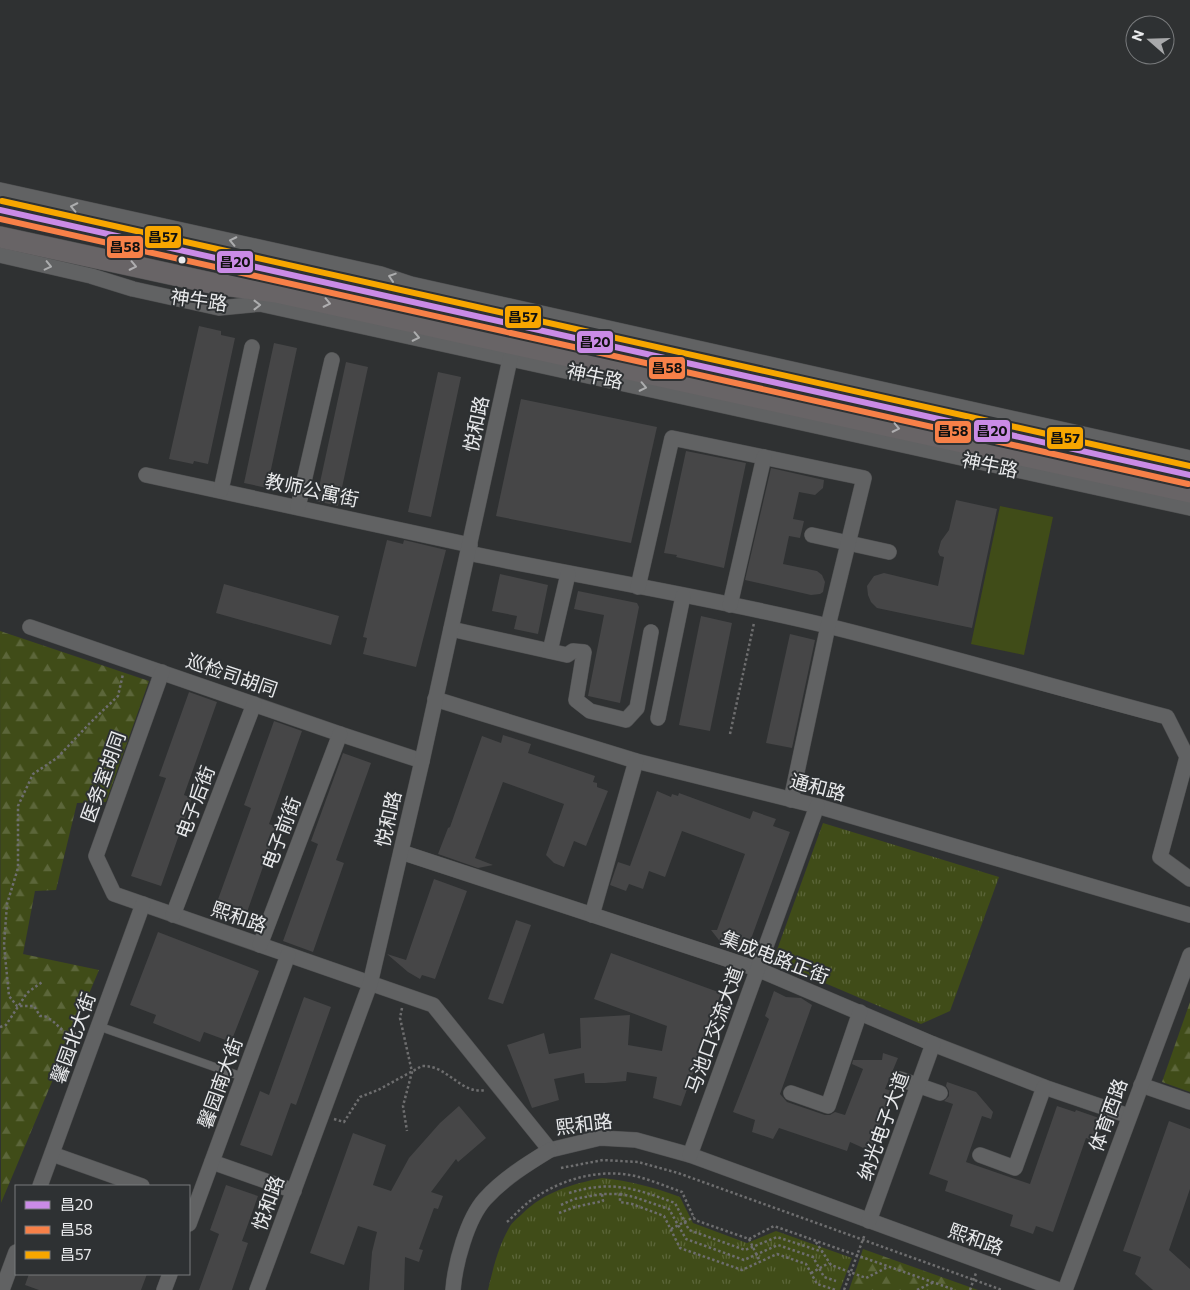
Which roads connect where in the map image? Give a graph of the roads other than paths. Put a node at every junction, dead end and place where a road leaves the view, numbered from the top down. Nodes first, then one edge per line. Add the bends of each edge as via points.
1 (0, 190) edge
2 (0, 210) edge
3 (0, 238) edge
4 (0, 255) edge
5 (252, 347) dead end
6 (512, 351) junction
7 (332, 360) dead end
8 (764, 457) junction
9 (1190, 458) edge
10 (146, 475) dead end
11 (1190, 475) edge
12 (221, 490) junction
13 (1190, 492) edge
14 (298, 508) junction
15 (1190, 508) edge
16 (812, 535) dead end
17 (847, 544) junction
18 (469, 549) junction
19 (890, 552) dead end
20 (568, 574) junction
21 (638, 588) junction
22 (683, 596) junction
23 (730, 605) junction
24 (828, 626) junction
25 (30, 627) dead end
26 (451, 629) junction
27 (651, 632) dead end
28 (550, 651) junction
29 (162, 672) junction
30 (435, 699) junction
31 (254, 704) junction
32 (658, 718) dead end
33 (340, 734) junction
34 (422, 761) junction
35 (636, 761) junction
36 (791, 800) junction
37 (817, 806) junction
38 (400, 852) junction
39 (1190, 879) edge
40 (114, 894) joint
41 (143, 904) junction
42 (173, 915) junction
43 (592, 915) junction
44 (1190, 916) edge
45 (260, 946) junction
46 (288, 955) junction
47 (1190, 955) edge
48 (757, 969) junction
49 (370, 984) junction
50 (860, 1012) junction
51 (98, 1026) junction
52 (933, 1044) junction
53 (243, 1077) junction
54 (900, 1079) dead end
55 (1141, 1085) junction
56 (919, 1086) junction
57 (1044, 1086) junction
58 (792, 1093) dead end
59 (940, 1093) dead end
60 (1190, 1102) edge
61 (1129, 1116) junction
62 (550, 1150) junction
63 (52, 1154) junction
64 (690, 1155) junction
65 (980, 1155) dead end
66 (212, 1162) junction
67 (40, 1185) edge
68 (139, 1185) edge
69 (294, 1191) junction
70 (192, 1204) edge
71 (190, 1217) edge
72 (869, 1221) junction
73 (15, 1255) edge
74 (170, 1275) edge
75 (2, 1290) edge
76 (164, 1290) edge
77 (257, 1290) edge
78 (453, 1290) edge
79 (1059, 1290) edge
80 (1065, 1290) edge

9 -> 1 street
2 - 11 main road, 神牛路
3 -> 6 main road, 神牛路 via 216,284 276,292
4 -> 6 street, 神牛路 via 219,308 260,304
5 - 12 street
6 -> 13 main road, 神牛路
6 -> 15 street, 神牛路 via 909,447
6 - 18 street, 悦和路
7 - 14 street
8 - 17 street via 864,478
8 - 21 street via 672,438
8 - 23 street
10 - 12 street, 教师公寓街
12 - 14 street, 教师公寓街
14 - 18 street, 教师公寓街
16 - 17 street
17 - 19 street
17 - 24 street
18 - 20 street, 教师公寓街
18 - 26 street, 悦和路
20 - 21 street, 教师公寓街
20 - 28 street
21 - 22 street, 教师公寓街
22 - 23 street, 教师公寓街
22 - 32 street
23 - 24 street, 教师公寓街
24 - 36 street
24 - 39 street, 教师公寓街 via 1168,717 1187,757 1160,857
25 - 29 street, 巡检司胡同
26 - 28 street
26 - 30 street, 悦和路
27 - 28 street via 637,708 626,720 590,711 576,700 584,652 573,650 567,655
29 - 31 street, 巡检司胡同
29 - 40 street, 医务室胡同 via 96,856
30 - 34 street, 悦和路
30 - 35 street, 通和路
31 - 33 street, 巡检司胡同
31 - 42 street, 电子后街
33 - 34 street, 巡检司胡同
33 - 45 street, 电子前街
34 - 38 street, 悦和路
35 - 36 street, 通和路
35 - 43 street
36 - 37 street, 通和路
37 - 44 street, 通和路
37 - 48 street, 马池口交流大道
38 - 43 street, 集成电路正街
38 - 49 street, 悦和路
40 - 41 street, 熙和路
41 - 42 street, 熙和路
41 - 51 street, 馨园北大街
42 - 45 street, 熙和路
43 - 48 street, 集成电路正街
45 - 46 street, 熙和路
46 - 49 street, 熙和路
46 - 53 street, 馨园南大街
47 - 55 street, 体育西路
48 - 50 street, 集成电路正街
48 - 64 street, 马池口交流大道
49 - 62 street, 熙和路 via 433,1005
49 - 69 street, 悦和路
50 - 52 street, 集成电路正街
50 - 58 street via 828,1106
51 - 53 lane
51 - 63 street, 馨园北大街
52 - 56 street, 纳光电子大道
52 - 57 street, 集成电路正街
53 - 66 street, 馨园南大街
54 - 56 street
55 - 60 street
55 - 61 street, 体育西路
56 - 59 street
56 - 72 street, 纳光电子大道
57 - 61 street, 集成电路正街
57 - 65 street via 1015,1168
61 - 80 street, 体育西路
62 - 64 street, 熙和路 via 600,1138 636,1140
62 - 78 street via 524,1165 484,1200 457,1262
63 - 67 street, 馨园北大街
63 - 68 street
64 - 72 street, 熙和路
66 - 69 street
66 - 70 street, 馨园南大街
69 - 77 street, 悦和路
70 - 71 street, 馨园南大街
72 - 79 street, 熙和路
73 - 75 street
74 - 76 street

